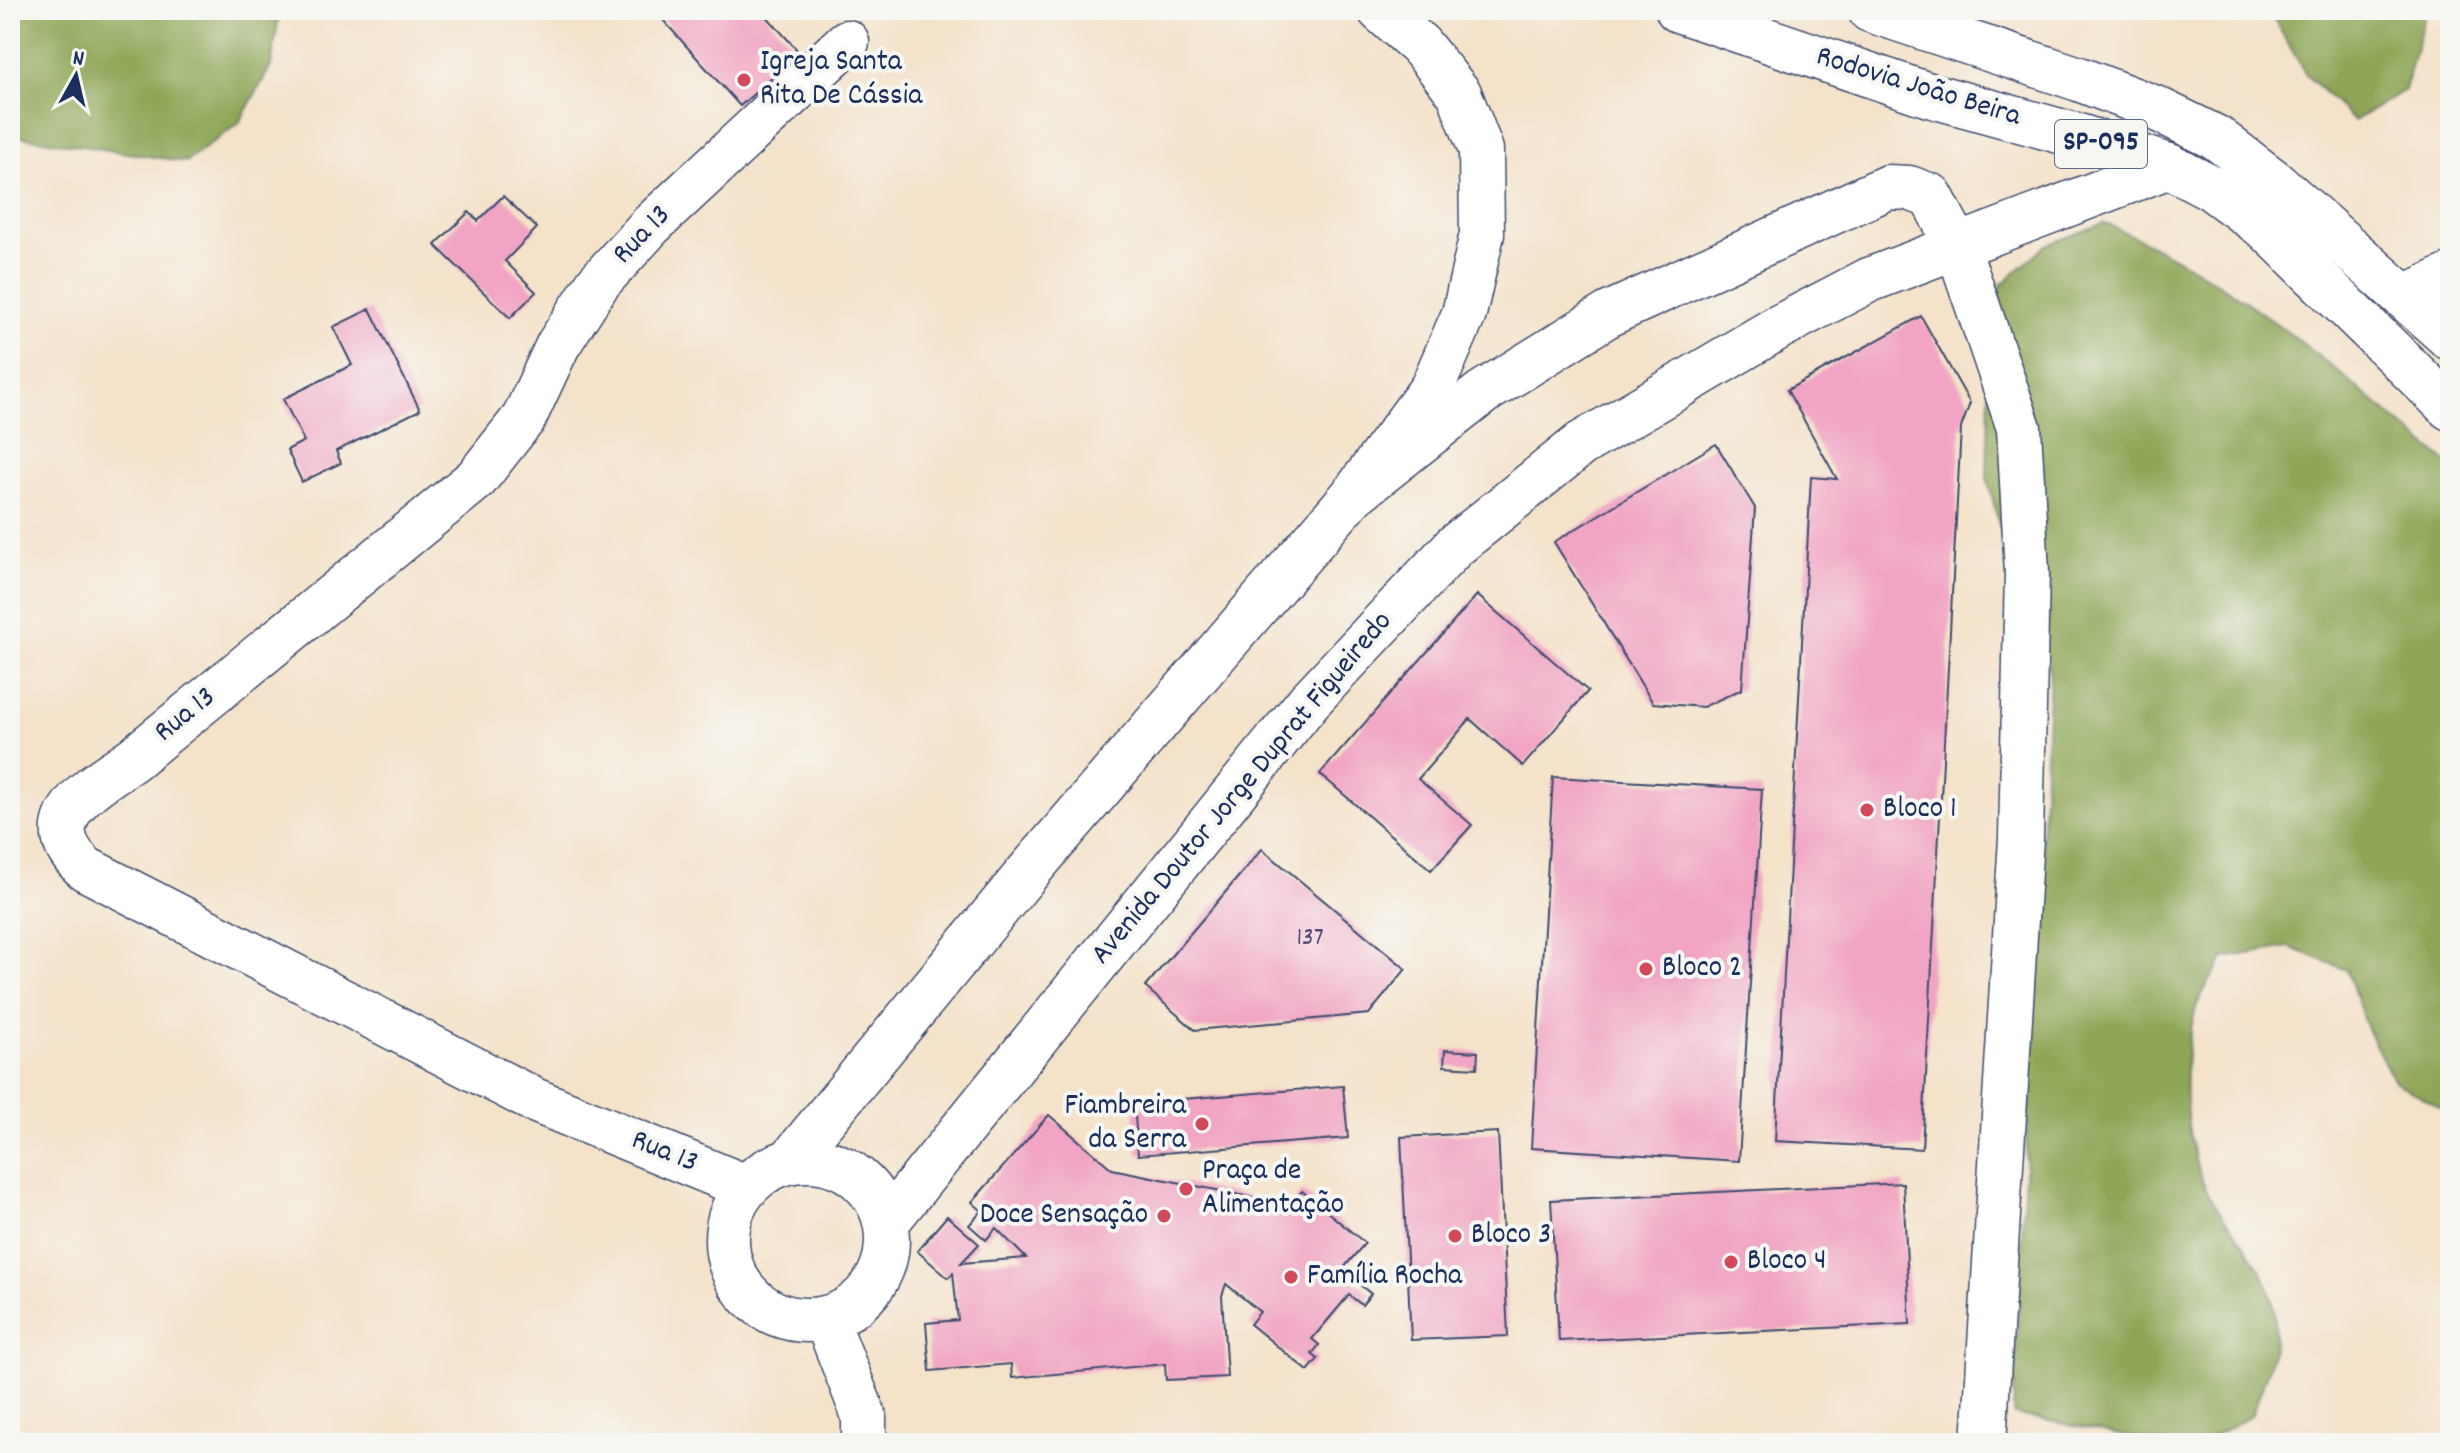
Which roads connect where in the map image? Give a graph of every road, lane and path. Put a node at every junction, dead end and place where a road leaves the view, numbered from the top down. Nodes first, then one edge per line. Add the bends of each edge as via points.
1 (1380, 10) edge
2 (1678, 10) edge
3 (1870, 10) edge
4 (847, 42) dead end
5 (2169, 166) junction
6 (1957, 245) junction
7 (2450, 276) edge
8 (2407, 296) junction
9 (2450, 338) edge
10 (2450, 408) edge
11 (1353, 495) junction
12 (789, 1162) junction
13 (746, 1187) junction
14 (887, 1222) junction
15 (826, 1319) junction
16 (864, 1443) edge
17 (1984, 1443) edge

1 - 11 street via 1420,45 1459,93 1481,150 1482,234 1464,314 1432,388
2 - 5 street, Rodovia João Beira / SP-095 via 1926,94
3 - 8 street, Rodovia João Beira / SP-095 via 2079,79 2217,138
4 - 13 street, Rua 13 via 651,225 598,283 558,345 524,418 476,479 98,783 69,809 62,830 68,853 86,869 534,1100
5 - 6 street, Avenida Doutor Jorge Duprat Figueiredo
5 - 10 street, Rodovia João Beira / SP-095 via 2211,188 2267,229
6 - 11 street via 1931,196 1888,187 1609,314 1482,393
6 - 14 street, Avenida Doutor Jorge Duprat Figueiredo via 1869,280 1667,391 1581,444 1455,546 1309,701
6 - 17 street via 2019,428 2027,573 2021,838
7 - 8 street
8 - 9 street, Rodovia João Beira / SP-095
11 - 12 street via 1029,871
12 - 13 street
12 - 14 street via 827,1163 861,1180
13 - 15 street via 732,1208 727,1233 728,1259 738,1282 776,1315 800,1321
14 - 15 street via 883,1273 850,1310
15 - 16 street via 864,1416

